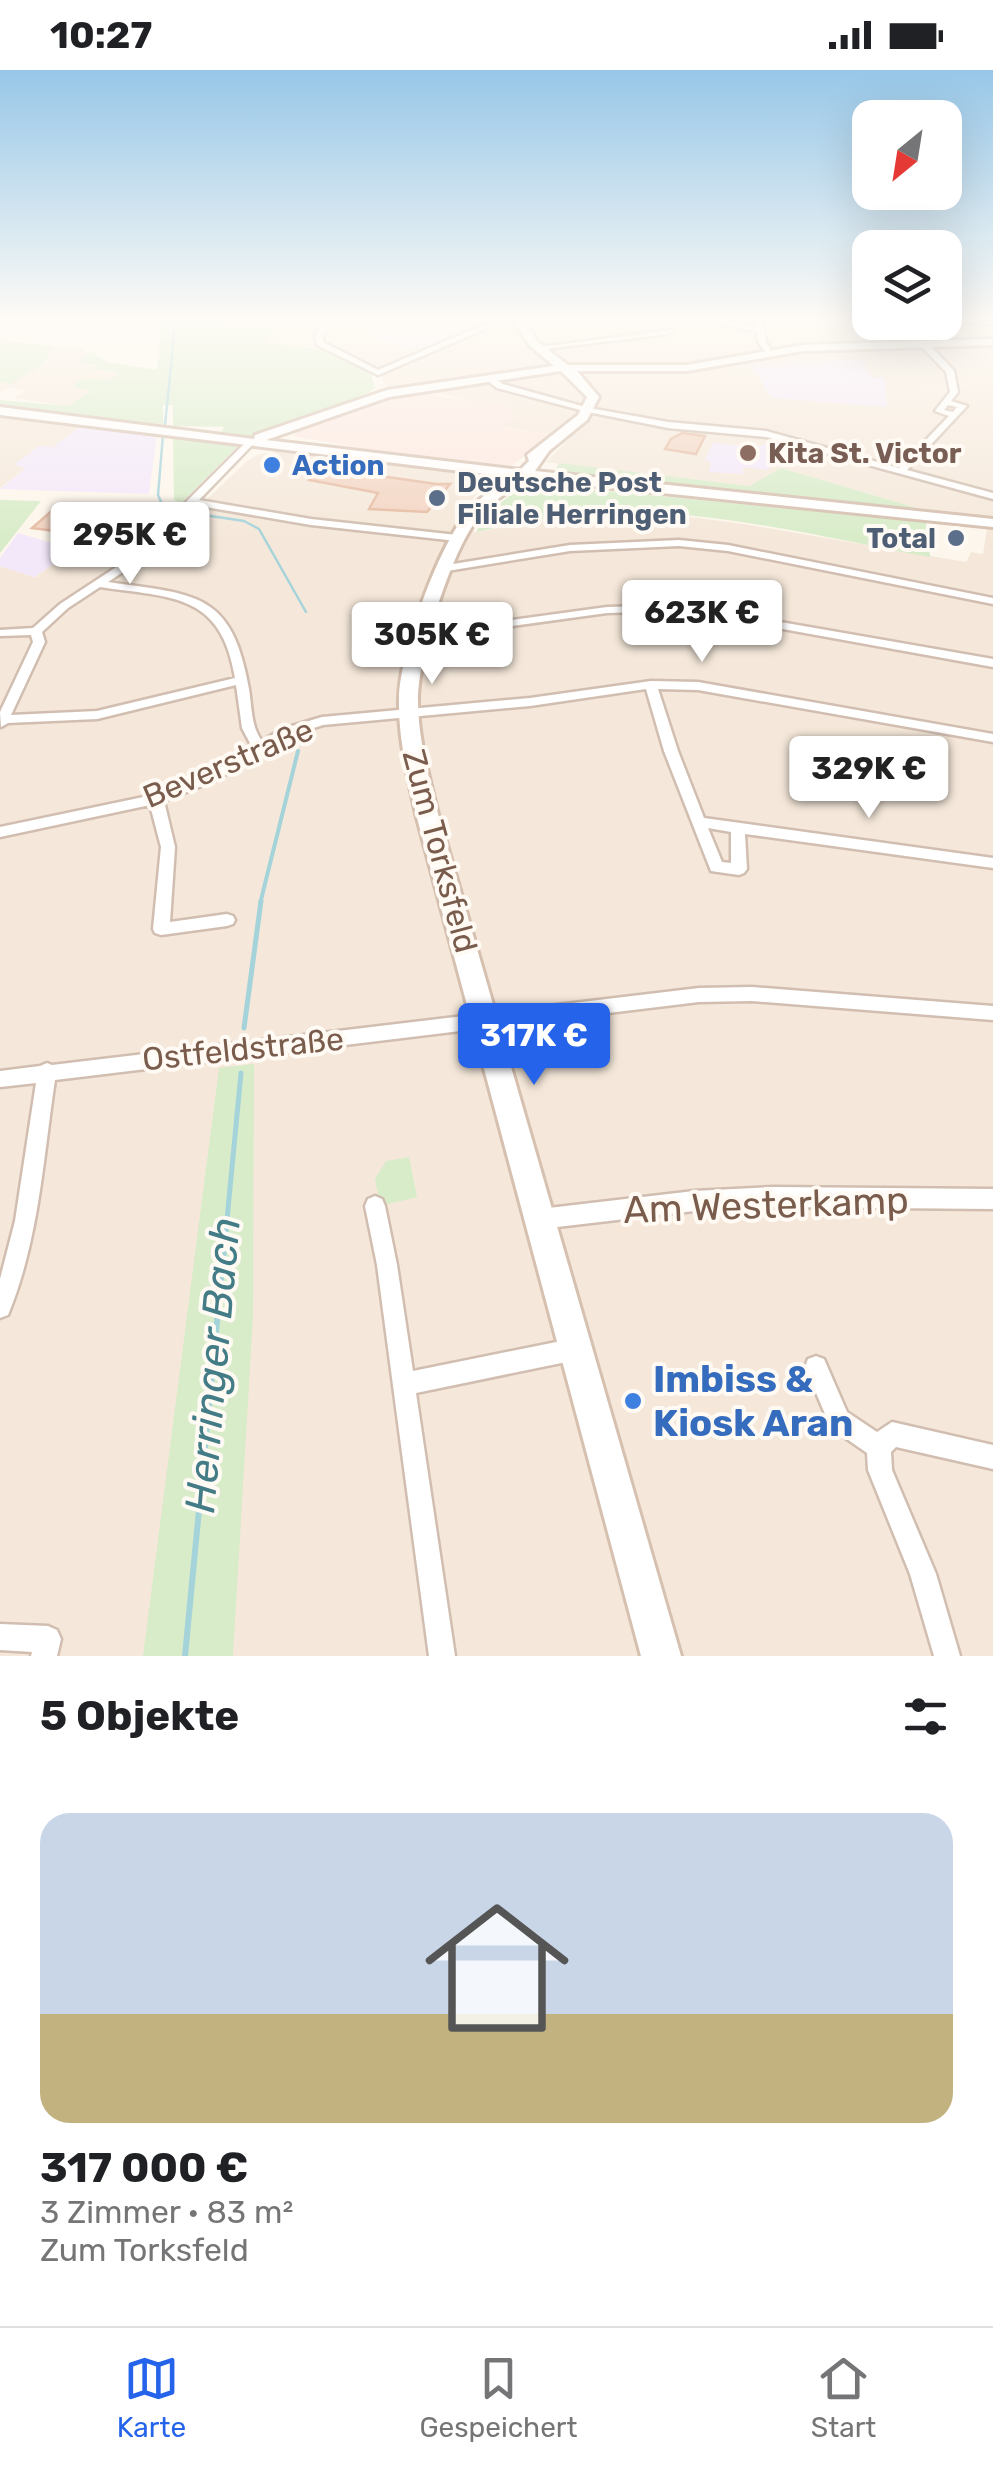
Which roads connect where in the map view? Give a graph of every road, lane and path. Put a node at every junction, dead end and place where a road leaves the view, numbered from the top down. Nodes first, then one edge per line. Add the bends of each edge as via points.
1 (384, 391) edge
2 (406, 391) edge
3 (519, 391) edge
4 (583, 391) edge
5 (952, 391) edge
6 (387, 394) junction
7 (589, 407) junction
8 (0, 412) edge
9 (290, 429) junction
10 (252, 441) junction
11 (269, 443) junction
12 (241, 456) junction
13 (901, 471) junction
14 (511, 477) junction
15 (993, 496) edge
16 (192, 502) junction
17 (993, 524) edge
18 (457, 538) junction
19 (446, 568) junction
20 (98, 584) junction
21 (993, 601) edge
22 (36, 631) junction
23 (0, 632) edge
24 (418, 636) junction
25 (993, 664) edge
26 (242, 680) junction
27 (652, 685) junction
28 (407, 716) junction
29 (2, 722) edge
30 (993, 738) edge
31 (261, 746) junction
32 (156, 799) junction
33 (699, 822) junction
34 (738, 826) junction
35 (0, 832) edge
36 (993, 863) edge
37 (227, 920) dead end
38 (993, 1012) edge
39 (486, 1020) junction
40 (46, 1072) junction
41 (0, 1079) edge
42 (993, 1200) edge
43 (375, 1206) dead end
44 (540, 1220) junction
45 (0, 1307) edge
46 (576, 1349) junction
47 (816, 1367) dead end
48 (404, 1384) junction
49 (880, 1446) junction
50 (993, 1456) edge
51 (0, 1637) edge
52 (44, 1656) edge
53 (442, 1656) edge
54 (661, 1656) edge
55 (947, 1656) edge

1 - 6 street
2 - 6 main road
3 - 7 street
4 - 7 main road
5 - 13 street via 939,411 954,415
6 - 9 main road
7 - 13 street via 668,425 766,434
7 - 14 main road, Zum Torksfeld
8 - 10 main road
9 - 10 main road
9 - 11 main road
10 - 11 main road
10 - 12 street
11 - 12 street
11 - 14 main road
12 - 16 street
13 - 15 street
14 - 17 main road
14 - 18 main road, Zum Torksfeld
16 - 18 street
16 - 20 street via 134,560
18 - 19 main road, Zum Torksfeld
19 - 21 street via 570,548 679,543
19 - 24 main road, Zum Torksfeld
20 - 22 street
20 - 26 street via 207,606 228,626
22 - 23 street
22 - 29 street via 39,642
24 - 25 street via 608,610 683,608
24 - 28 main road, Zum Torksfeld
26 - 29 street via 96,715
26 - 31 street via 248,730
27 - 28 street, Beverstraße
27 - 30 street, Beverstraße via 698,686
27 - 33 street
28 - 31 street, Beverstraße via 322,722
28 - 39 main road, Zum Torksfeld via 427,814
31 - 32 street, Beverstraße via 209,778
32 - 35 street, Beverstraße
32 - 37 street via 168,847 161,929
33 - 34 street
33 - 34 street via 716,868 740,869
34 - 36 street
38 - 39 street, Ostfeldstraße via 752,994
39 - 40 street, Ostfeldstraße
39 - 44 main road, Zum Torksfeld
40 - 41 street, Ostfeldstraße
40 - 45 street via 32,1186
42 - 44 street, Am Westerkamp via 694,1200
43 - 48 street
44 - 46 main road, Zum Torksfeld
46 - 48 street
46 - 54 main road, Zum Torksfeld
47 - 49 street via 839,1420
48 - 53 street
49 - 50 street via 892,1434
49 - 55 street via 880,1470 923,1574
51 - 52 street via 48,1640

